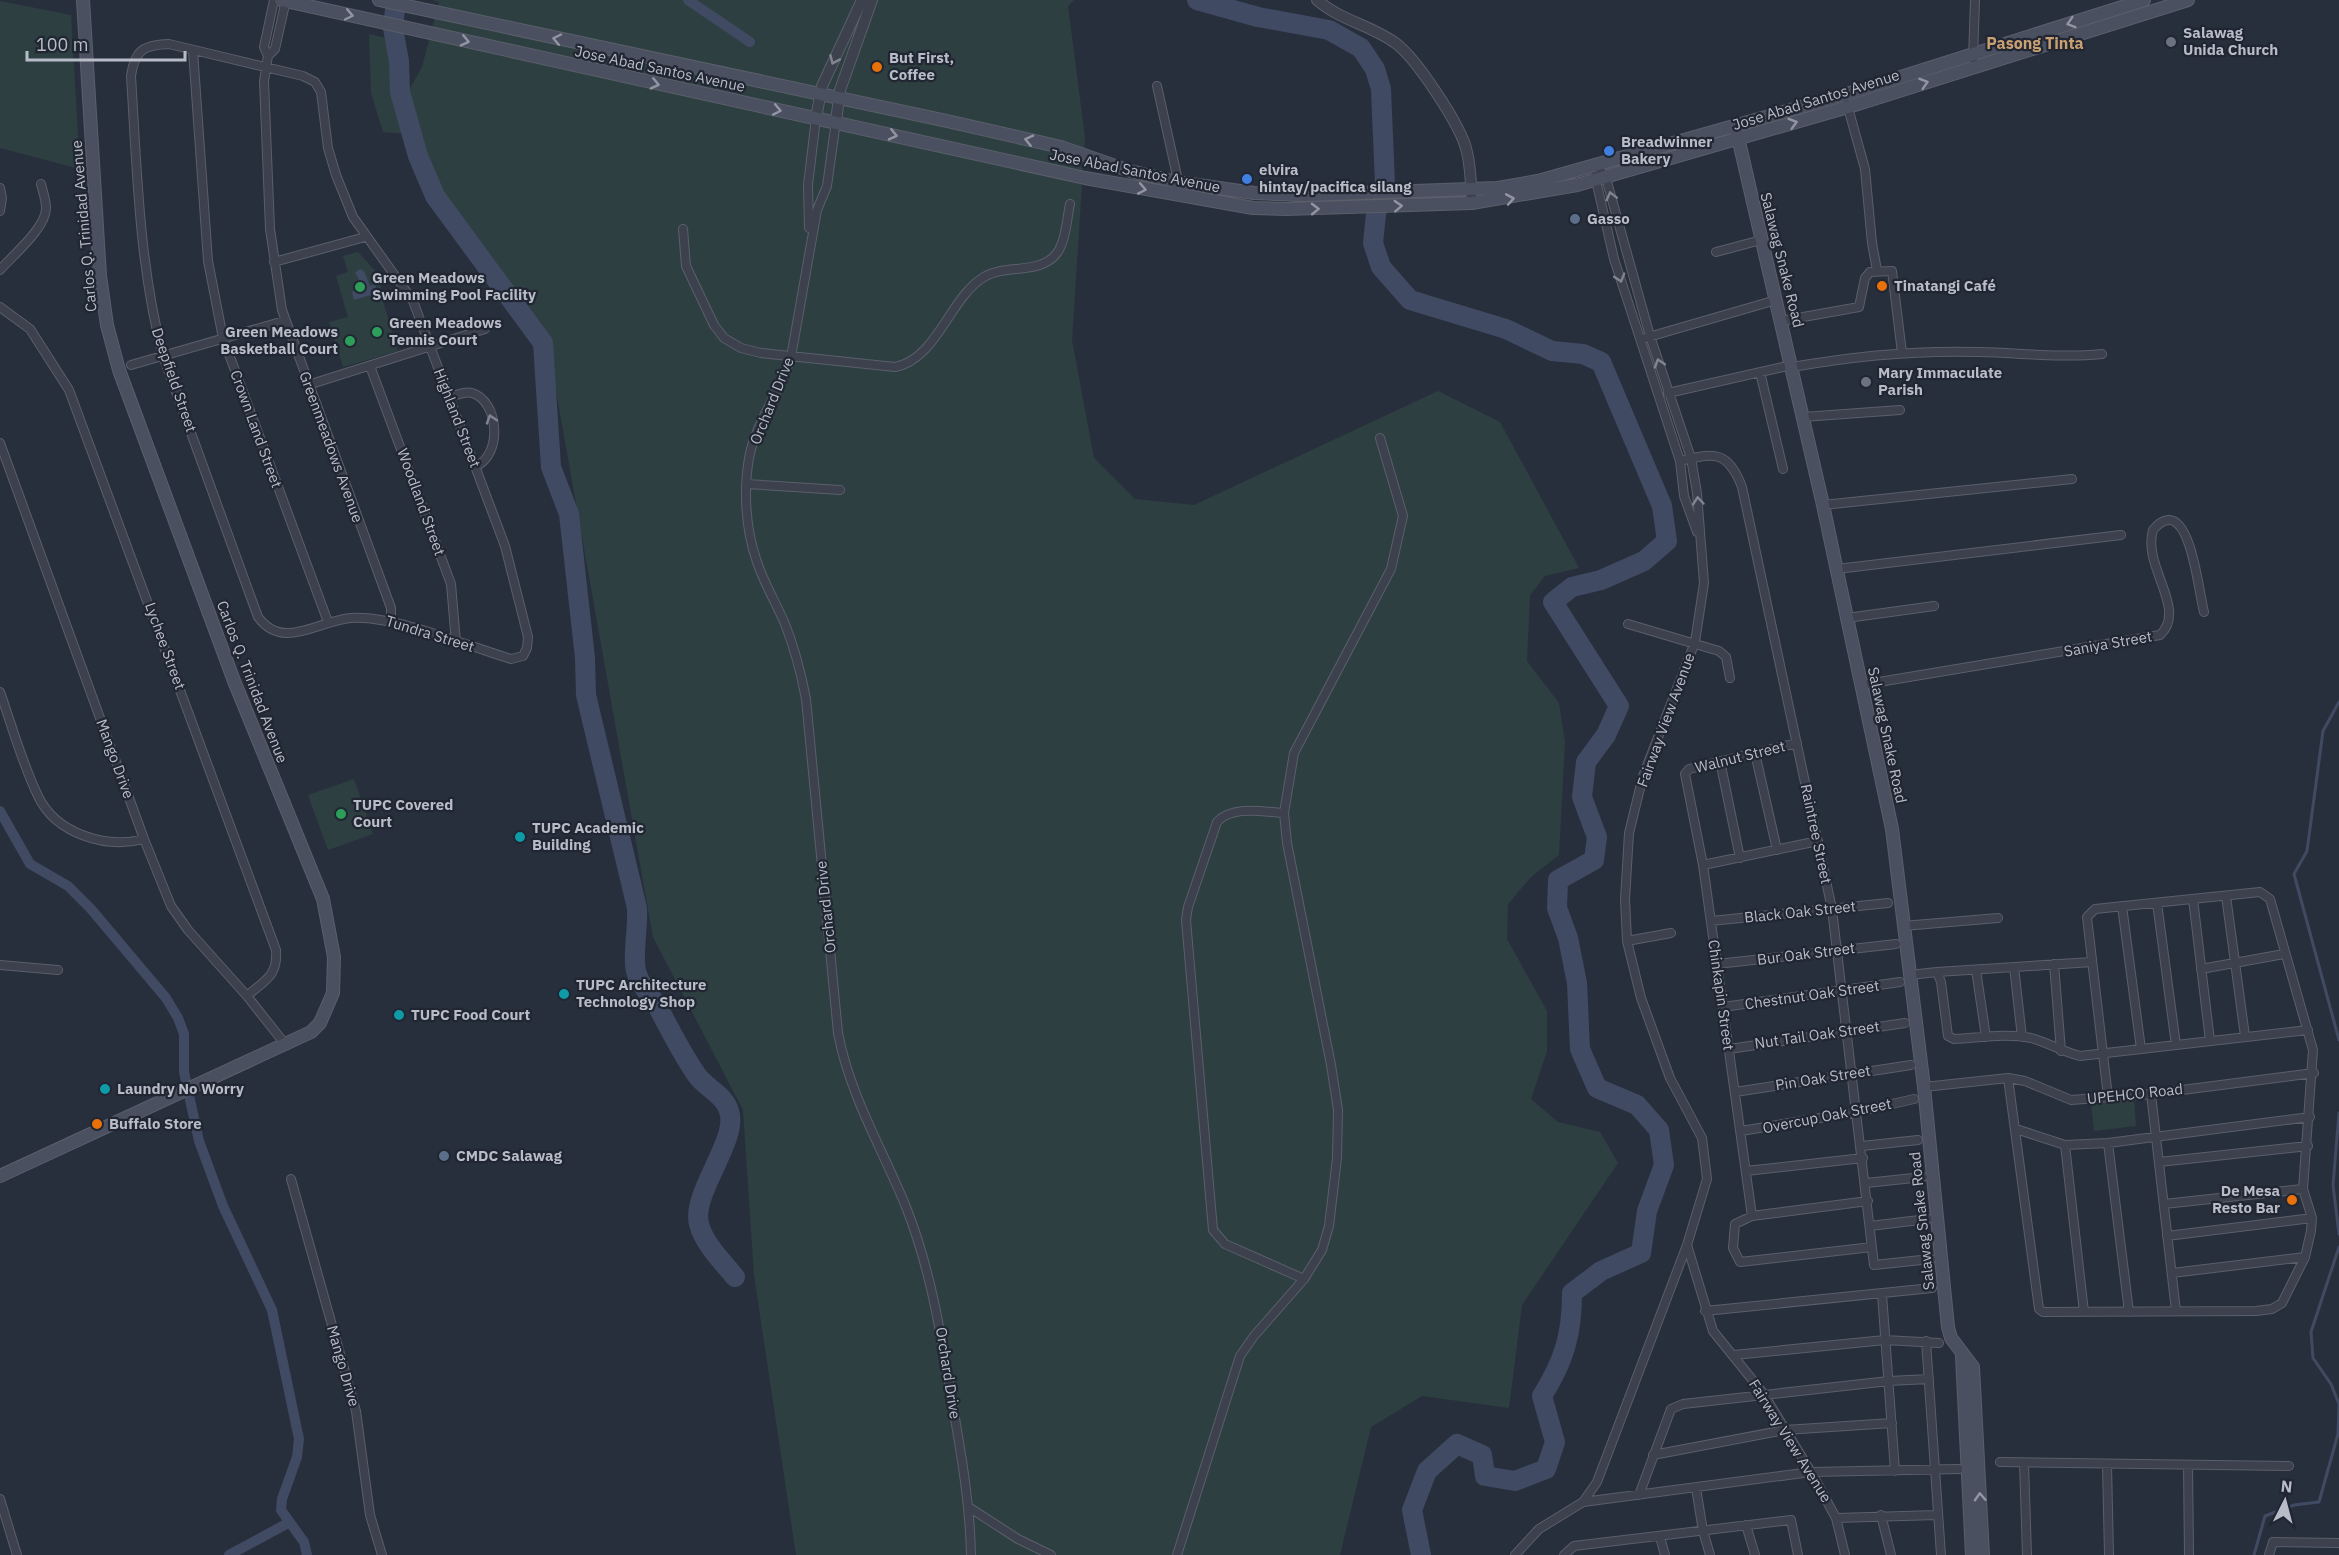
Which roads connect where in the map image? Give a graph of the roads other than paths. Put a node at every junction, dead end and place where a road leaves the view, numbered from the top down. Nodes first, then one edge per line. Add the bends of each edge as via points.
1 (83, 0) edge
2 (282, 0) edge
3 (379, 0) edge
4 (862, 0) edge
5 (872, 0) edge
6 (1317, 0) edge
7 (1975, 0) edge
8 (2144, 0) edge
9 (2187, 0) edge
10 (2128, 8) edge
11 (193, 51) junction
12 (1971, 53) junction
13 (1975, 67) junction
14 (266, 69) junction
15 (1157, 86) dead end
16 (819, 95) junction
17 (838, 99) junction
18 (1846, 101) junction
19 (816, 118) junction
20 (836, 122) junction
21 (1737, 126) junction
22 (1737, 139) junction
23 (1597, 166) junction
24 (1601, 179) junction
25 (1177, 182) junction
26 (41, 184) dead end
27 (0, 188) edge
28 (1471, 189) junction
29 (1174, 195) junction
30 (1472, 203) junction
31 (1070, 204) dead end
32 (0, 211) edge
33 (683, 230) dead end
34 (365, 237) junction
35 (1761, 240) junction
36 (1716, 252) dead end
37 (1626, 256) junction
38 (808, 259) junction
39 (1614, 259) junction
40 (274, 262) junction
41 (0, 270) edge
42 (1877, 270) junction
43 (1776, 300) junction
44 (0, 307) edge
45 (284, 321) junction
46 (1782, 321) junction
47 (485, 329) dead end
48 (1650, 336) junction
49 (223, 339) junction
50 (1639, 340) junction
51 (430, 347) junction
52 (1902, 353) junction
53 (2102, 354) dead end
54 (163, 356) junction
55 (791, 357) junction
56 (131, 365) dead end
57 (370, 366) junction
58 (1787, 367) junction
59 (1760, 372) junction
60 (308, 385) junction
61 (1668, 393) junction
62 (450, 398) junction
63 (1900, 410) dead end
64 (1803, 417) junction
65 (1380, 438) dead end
66 (0, 443) edge
67 (1691, 458) junction
68 (1680, 461) junction
69 (476, 466) junction
70 (1783, 469) dead end
71 (2072, 479) dead end
72 (747, 484) junction
73 (840, 490) dead end
74 (1823, 505) junction
75 (2121, 535) dead end
76 (1701, 544) junction
77 (1837, 569) junction
78 (1934, 606) dead end
79 (2204, 612) dead end
80 (1847, 618) junction
81 (328, 622) junction
82 (391, 622) junction
83 (1628, 624) dead end
84 (266, 628) joint
85 (456, 642) junction
86 (1695, 642) junction
87 (523, 656) joint
88 (1730, 678) dead end
89 (1861, 685) junction
90 (0, 692) edge
91 (1797, 743) junction
92 (1755, 753) junction
93 (1720, 761) junction
94 (1685, 774) joint
95 (1284, 813) junction
96 (144, 839) junction
97 (1818, 841) junction
98 (1777, 850) junction
99 (1740, 858) junction
100 (1703, 865) junction
101 (2226, 896) junction
102 (2193, 899) junction
103 (1888, 903) dead end
104 (2157, 903) junction
105 (2122, 906) junction
106 (1832, 909) junction
107 (1998, 918) dead end
108 (1711, 921) junction
109 (1903, 926) junction
110 (1671, 933) dead end
111 (1627, 941) junction
112 (1896, 944) dead end
113 (1838, 950) junction
114 (2284, 954) junction
115 (2092, 962) junction
116 (2235, 963) junction
117 (1717, 964) junction
118 (2054, 964) junction
119 (0, 965) edge
120 (2014, 967) junction
121 (2201, 969) junction
122 (58, 970) dead end
123 (1976, 970) junction
124 (1937, 972) junction
125 (1905, 979) junction
126 (1843, 992) junction
127 (247, 996) junction
128 (1723, 1007) junction
129 (1905, 1023) dead end
130 (1848, 1029) junction
131 (2308, 1030) junction
132 (2245, 1036) junction
133 (1986, 1037) junction
134 (2022, 1037) junction
135 (2210, 1041) junction
136 (285, 1044) junction
137 (2176, 1045) junction
138 (1729, 1048) junction
139 (2140, 1049) junction
140 (2061, 1051) junction
141 (2103, 1053) junction
142 (1911, 1065) dead end
143 (2314, 1073) junction
144 (1853, 1074) junction
145 (2008, 1078) junction
146 (1924, 1087) junction
147 (1735, 1092) junction
148 (2151, 1094) junction
149 (2108, 1097) junction
150 (1914, 1099) dead end
151 (1857, 1112) junction
152 (2310, 1117) junction
153 (2016, 1129) junction
154 (1740, 1131) junction
155 (2156, 1135) junction
156 (1918, 1140) dead end
157 (2109, 1143) junction
158 (2066, 1145) junction
159 (1862, 1146) junction
160 (2308, 1146) junction
161 (1863, 1158) junction
162 (2159, 1162) junction
163 (1746, 1171) junction
164 (0, 1176) edge
165 (1923, 1177) dead end
166 (291, 1179) dead end
167 (1866, 1183) junction
168 (2304, 1189) junction
169 (1868, 1201) junction
170 (2164, 1204) junction
171 (1752, 1216) junction
172 (2312, 1218) junction
173 (1928, 1219) dead end
174 (1870, 1226) junction
175 (2168, 1236) junction
176 (1687, 1245) junction
177 (1872, 1247) junction
178 (2305, 1257) junction
179 (1931, 1259) dead end
180 (2172, 1273) junction
181 (1304, 1279) junction
182 (1932, 1288) dead end
183 (1882, 1294) junction
184 (1705, 1311) junction
185 (2129, 1311) junction
186 (2176, 1311) junction
187 (2084, 1312) junction
188 (1886, 1340) junction
189 (1926, 1341) junction
190 (1939, 1343) dead end
191 (1734, 1355) junction
192 (1962, 1356) junction
193 (1929, 1379) junction
194 (1888, 1381) junction
195 (1763, 1393) junction
196 (1892, 1424) junction
197 (1785, 1430) junction
198 (1653, 1455) junction
199 (2000, 1462) dead end
200 (2024, 1463) junction
201 (2107, 1464) junction
202 (2188, 1465) junction
203 (2289, 1466) dead end
204 (1959, 1469) dead end
205 (1934, 1470) junction
206 (1896, 1471) junction
207 (1811, 1472) junction
208 (1696, 1488) junction
209 (1639, 1496) junction
210 (0, 1499) edge
211 (1583, 1502) junction
212 (970, 1508) junction
213 (1881, 1515) junction
214 (1937, 1515) junction
215 (1836, 1518) junction
216 (1746, 1525) junction
217 (1703, 1531) junction
218 (1660, 1537) junction
219 (2339, 1543) edge
220 (17, 1555) edge
221 (382, 1555) edge
222 (971, 1555) edge
223 (1051, 1555) edge
224 (1177, 1555) edge
225 (1515, 1555) edge
226 (1564, 1555) edge
227 (1665, 1555) edge
228 (1710, 1555) edge
229 (1755, 1555) edge
230 (1798, 1555) edge
231 (1845, 1555) edge
232 (1890, 1555) edge
233 (1941, 1555) edge
234 (1971, 1555) edge
235 (1983, 1555) edge
236 (2027, 1555) edge
237 (2109, 1555) edge
238 (2189, 1555) edge
239 (2269, 1555) edge

1 - 136 main road, Carlos Q. Trinidad Avenue via 100,276 116,359 234,681 323,899 329,923 334,957 333,993 320,1023 311,1032
2 - 14 street, Greenmeadows Avenue via 275,49 268,56
2 -> 19 main road, Jose Abad Santos Avenue
16 -> 3 main road, Jose Abad Santos Avenue
4 -> 16 street, Orchard Drive
5 - 17 street, Orchard Drive
6 - 28 street via 1349,21 1394,41 1415,62 1460,132 1467,151
7 - 12 street
8 - 10 main road, Jose Abad Santos Avenue
9 - 10 main road, Jose Abad Santos Avenue
10 -> 12 main road, Jose Abad Santos Avenue
10 - 13 main road, Jose Abad Santos Avenue
11 - 14 street
11 - 49 street, Crown Land Street via 208,261
11 - 54 street, Deepfield Street via 169,44 140,50 133,61 131,76 152,315
12 - 13 street
12 - 18 main road, Jose Abad Santos Avenue
18 -> 13 main road, Jose Abad Santos Avenue
14 - 34 street, Highland Street via 303,76 315,82 321,92 328,148 336,175
14 - 40 street, Greenmeadows Avenue
15 - 25 street
16 - 17 main road, Jose Abad Santos Avenue
16 - 19 street, Orchard Drive
17 - 20 street, Orchard Drive
25 -> 17 main road, Jose Abad Santos Avenue via 1130,171 1061,147
18 - 21 main road, Jose Abad Santos Avenue
22 -> 18 main road, Jose Abad Santos Avenue
18 - 42 street via 1865,169
19 - 20 main road, Jose Abad Santos Avenue
19 - 38 street, Orchard Drive via 808,185
20 -> 29 main road, Jose Abad Santos Avenue
20 - 38 street, Orchard Drive via 827,186 817,210
21 - 22 main road, Salawag Snake Road
21 - 23 main road, Jose Abad Santos Avenue
22 - 24 main road, Jose Abad Santos Avenue
22 - 35 main road, Salawag Snake Road
23 - 24 street, Fairway View Avenue
23 - 28 main road, Jose Abad Santos Avenue via 1520,185
30 -> 24 main road, Jose Abad Santos Avenue
37 -> 24 street, Fairway View Avenue
24 - 39 street, Fairway View Avenue
25 - 28 main road, Jose Abad Santos Avenue via 1254,194
25 - 29 street
26 - 41 street via 45,217
27 - 32 street
28 - 30 street
29 -> 30 main road, Jose Abad Santos Avenue via 1253,208
31 - 55 street via 1057,253 1040,264 984,277 921,353 907,364 877,366
33 - 55 street via 686,266 724,338 741,348
34 - 40 street
34 - 51 street, Highland Street via 413,301
35 - 36 street
35 - 43 main road, Salawag Snake Road
37 - 39 street
37 - 48 street, Fairway View Avenue
38 - 55 street, Orchard Drive
39 -> 50 street, Fairway View Avenue
40 - 45 street, Greenmeadows Avenue
42 - 46 street via 1865,278 1859,308
42 - 52 street via 1892,271
43 - 46 main road, Salawag Snake Road
43 - 48 street
44 - 127 street, Lychee Street via 30,330 69,390 276,950 273,974
45 - 49 street
45 - 60 street, Greenmeadows Avenue
46 - 58 main road, Salawag Snake Road
47 - 51 street
48 - 50 street
61 -> 48 street, Fairway View Avenue
49 - 54 street
49 - 81 street, Crown Land Street
50 - 68 street, Fairway View Avenue
51 - 57 street
51 - 62 street, Highland Street
52 - 53 street via 2065,357
52 - 58 street
54 - 56 street
54 - 84 street, Deepfield Street via 258,617
55 - 72 street, Orchard Drive via 756,432
57 - 60 street
57 - 85 street, Woodland Street via 451,584
58 - 59 street
58 - 64 main road, Salawag Snake Road
59 - 61 street
59 - 70 street
60 - 82 street, Greenmeadows Avenue via 391,608
61 - 67 street, Fairway View Avenue
62 - 69 street, Highland Street
69 -> 62 street via 492,454 492,418 476,394 469,392
63 - 64 street
64 - 74 main road, Salawag Snake Road
65 - 95 street via 1403,516 1391,569 1294,753
66 - 96 street, Mango Drive
67 - 68 street, Raintree Street
76 -> 67 street, Fairway View Avenue
67 - 91 street, Raintree Street via 1713,454 1735,469
68 - 76 street, Fairway View Avenue via 1684,496
69 - 87 street, Highland Street via 505,546 528,637
71 - 74 street
72 - 73 street
72 - 212 street, Orchard Drive via 749,524 757,561 799,663 806,699 844,1064 905,1206 933,1291
74 - 77 main road, Salawag Snake Road
75 - 77 street
76 - 86 street, Fairway View Avenue via 1704,583
77 - 80 main road, Salawag Snake Road
78 - 80 street
79 - 89 street, Saniya Street via 2186,536 2180,524 2164,521 2153,530 2151,549 2171,612 2169,624 2160,634
80 - 89 main road, Salawag Snake Road
81 - 82 street, Tundra Street via 368,617
81 - 84 street, Tundra Street via 289,634
82 - 85 street, Tundra Street
83 - 86 street
85 - 87 street, Tundra Street via 511,659
86 - 88 street via 1726,657
86 - 111 street, Fairway View Avenue via 1643,776 1629,833
89 - 109 main road, Salawag Snake Road via 1892,829
90 - 96 street via 38,797 52,814 72,830 101,842 126,844
91 - 92 street, Walnut Street
91 - 97 street, Raintree Street
92 - 93 street, Walnut Street
92 - 98 street
93 - 94 street, Walnut Street via 1689,769
93 - 99 street
94 - 100 street, Chinkapin Street
95 - 181 street via 1338,1110 1329,1226 1322,1250
95 - 181 street via 1241,811 1217,822 1186,920 1213,1230 1225,1244
96 - 127 street, Mango Drive via 171,906
97 - 98 street
97 - 106 street, Raintree Street
98 - 99 street
99 - 100 street
100 - 108 street, Chinkapin Street
101 - 102 street
101 - 114 street via 2260,892 2270,899
101 - 116 street
102 - 104 street
102 - 121 street
103 - 106 street, Black Oak Street
104 - 105 street
104 - 137 street
105 - 115 street via 2095,909 2087,917
105 - 139 street
106 - 108 street, Black Oak Street
106 - 113 street, Raintree Street
107 - 109 street
108 - 117 street, Chinkapin Street
109 - 125 main road, Salawag Snake Road
110 - 111 street
111 - 176 street, Fairway View Avenue via 1641,998 1670,1078 1702,1138 1707,1179
112 - 113 street, Bur Oak Street
113 - 117 street, Bur Oak Street
113 - 126 street, Raintree Street
114 - 116 street
114 - 131 street
115 - 118 street, Chestnut Oak Street
115 - 141 street
116 - 121 street
116 - 132 street
117 - 128 street, Chinkapin Street
118 - 120 street, Chestnut Oak Street
118 - 140 street
119 - 122 street
120 - 123 street, Chestnut Oak Street
120 - 134 street
121 - 135 street
123 - 124 street, Chestnut Oak Street
123 - 133 street
124 - 125 street, Chestnut Oak Street
124 - 133 street via 1948,1036 1954,1040
125 - 126 street, Chestnut Oak Street
125 - 146 main road, Salawag Snake Road
126 - 128 street, Chestnut Oak Street
126 - 130 street, Raintree Street
127 - 136 street, Mango Drive
128 - 138 street, Chinkapin Street
129 - 130 street, Nut Tail Oak Street
130 - 138 street, Nut Tail Oak Street
130 - 144 street, Raintree Street
131 - 132 street
131 - 143 street
132 - 135 street
133 - 134 street
134 - 140 street
135 - 137 street
136 - 164 main road, Carlos Q. Trinidad Avenue
137 - 139 street
138 - 147 street, Chinkapin Street
139 - 141 street
140 - 141 street via 2080,1056
141 - 149 street
142 - 144 street, Pin Oak Street
143 - 148 street, UPEHCO Road
143 - 152 street
144 - 147 street, Pin Oak Street
144 - 151 street, Raintree Street
145 - 146 street, UPEHCO Road
145 - 149 street, UPEHCO Road via 2071,1101
145 - 153 street
146 - 192 main road, Salawag Snake Road via 1948,1327
147 - 154 street, Chinkapin Street
148 - 149 street, UPEHCO Road
148 - 155 street
150 - 151 street, Overcup Oak Street
151 - 154 street, Overcup Oak Street
151 - 159 street, Raintree Street
152 - 155 street
152 - 160 street
153 - 158 street
153 - 187 street via 2039,1309
154 - 163 street, Chinkapin Street
155 - 157 street
155 - 162 street
156 - 159 street
157 - 158 street
157 - 185 street
158 - 187 street
159 - 161 street, Raintree Street
160 - 162 street
160 - 168 street
161 - 163 street
161 - 167 street, Raintree Street
162 - 170 street
163 - 171 street, Chinkapin Street
165 - 167 street
166 - 221 street, Mango Drive via 356,1411 370,1515
167 - 169 street, Raintree Street
168 - 170 street
168 - 172 street
169 - 171 street
169 - 174 street, Raintree Street
170 - 175 street
171 - 177 street via 1735,1224 1733,1248 1740,1262
172 - 175 street
172 - 178 street
173 - 174 street
174 - 177 street, Raintree Street
175 - 180 street
176 - 184 street, Fairway View Avenue
176 - 211 street via 1597,1482
177 - 179 street, Raintree Street via 1874,1265
178 - 180 street
178 - 186 street via 2282,1303 2272,1309
180 - 186 street
181 - 224 street via 1240,1356
182 - 183 street
183 - 184 street
183 - 188 street
184 - 191 street, Fairway View Avenue via 1713,1331
185 - 186 street
185 - 187 street
188 - 189 street
188 - 191 street
188 - 194 street
189 - 190 street
189 - 193 street
191 - 195 street, Fairway View Avenue
192 - 234 main road, Salawag Snake Road
235 -> 192 main road, Salawag Snake Road via 1973,1367
193 - 194 street
193 - 205 street
194 - 195 street
194 - 196 street
195 - 197 street, Fairway View Avenue
195 - 198 street via 1671,1409
196 - 197 street
196 - 206 street
197 - 198 street
197 - 207 street, Fairway View Avenue
198 - 209 street
199 - 200 street
200 - 201 street
200 - 236 street
201 - 202 street
201 - 237 street
202 - 203 street
202 - 238 street
204 - 205 street
205 - 206 street
205 - 214 street
206 - 207 street
207 - 208 street
207 - 215 street, Fairway View Avenue
208 - 209 street
208 - 217 street
209 - 211 street
210 - 220 street
211 - 225 street via 1539,1529
212 - 222 street, Orchard Drive
212 - 223 street
213 - 214 street
213 - 215 street
213 - 232 street
214 - 233 street
215 - 231 street, Fairway View Avenue
216 - 217 street
216 - 229 street
216 - 230 street via 1791,1520
217 - 218 street
217 - 228 street
218 - 226 street via 1574,1546
218 - 227 street
219 - 239 street via 2273,1542

